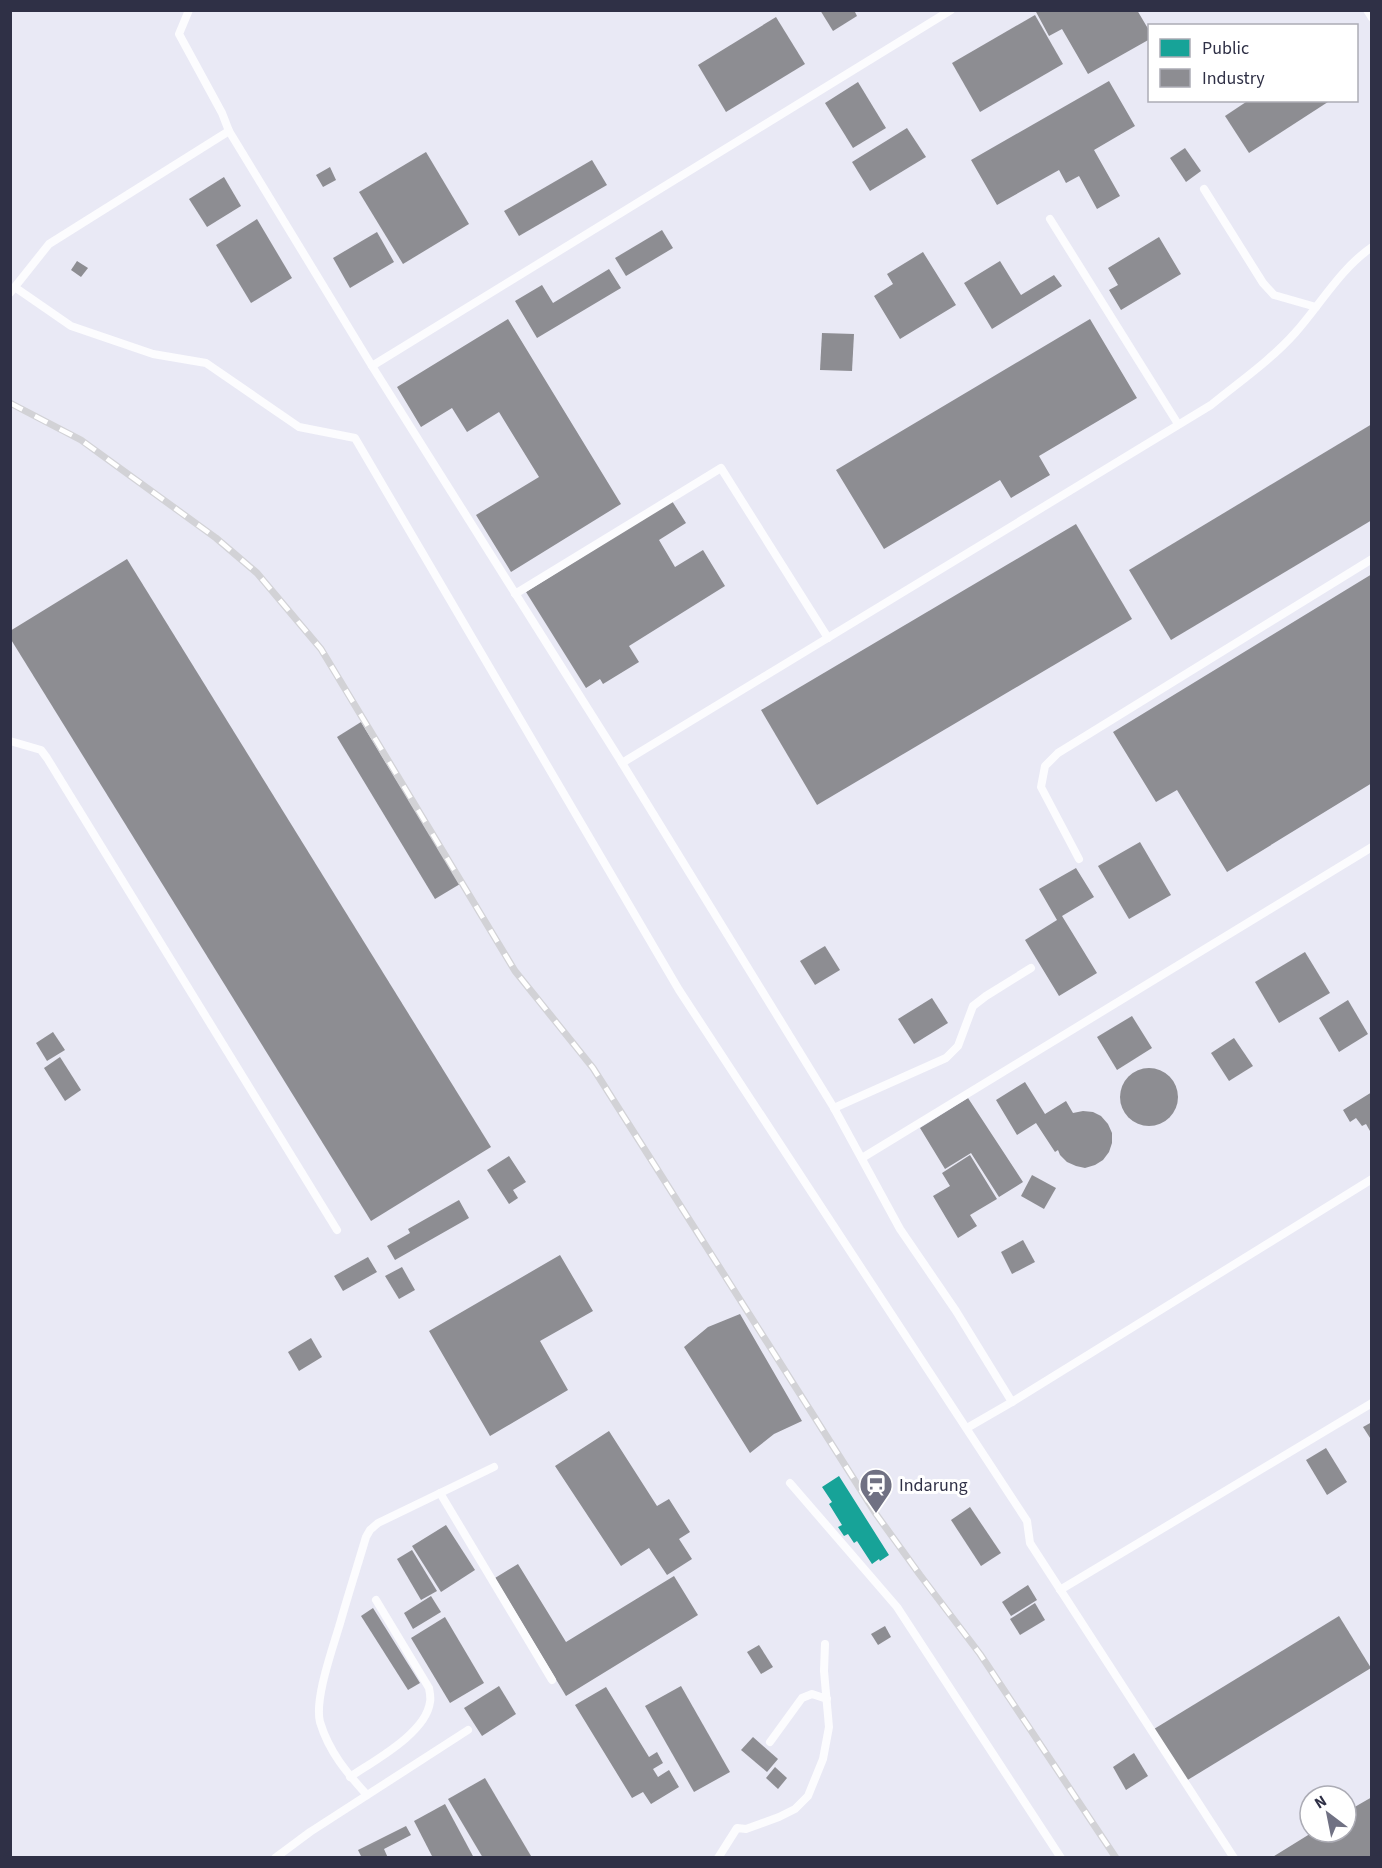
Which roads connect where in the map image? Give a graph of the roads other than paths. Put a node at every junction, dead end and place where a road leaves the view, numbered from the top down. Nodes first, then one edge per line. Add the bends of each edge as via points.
1 (189, 10) edge
2 (951, 10) edge
3 (1367, 10) edge
4 (1371, 18) edge
5 (229, 131) junction
6 (1204, 189) dead end
7 (1050, 219) dead end
8 (1371, 247) edge
9 (13, 290) edge
10 (1316, 307) junction
11 (372, 366) junction
12 (1178, 424) junction
13 (1371, 559) edge
14 (515, 594) junction
15 (828, 638) junction
16 (10, 741) edge
17 (622, 763) junction
18 (1371, 848) edge
19 (1078, 859) dead end
20 (1031, 968) dead end
21 (834, 1108) junction
22 (862, 1158) junction
23 (1371, 1179) edge
24 (337, 1230) dead end
25 (1012, 1402) junction
26 (1371, 1403) edge
27 (967, 1428) junction
28 (494, 1467) dead end
29 (790, 1483) dead end
30 (440, 1493) junction
31 (1060, 1590) junction
32 (376, 1600) dead end
33 (825, 1644) dead end
34 (552, 1680) dead end
35 (827, 1699) junction
36 (468, 1730) dead end
37 (770, 1742) dead end
38 (350, 1777) junction
39 (367, 1795) junction
40 (275, 1857) edge
41 (717, 1857) edge
42 (1062, 1857) edge
43 (1234, 1857) edge

1 - 5 lane via 179,34
2 - 11 lane
3 - 4 lane
5 - 9 lane via 49,244
5 - 11 lane
6 - 10 lane via 1274,295
7 - 12 lane
8 - 10 lane via 1348,267
9 - 27 lane via 71,326 153,354 206,363 299,427 355,438 679,990
10 - 12 lane via 1265,361 1211,405
11 - 14 lane
12 - 15 lane
13 - 19 lane via 1058,753 1045,766 1041,787
14 - 15 lane via 721,468
14 - 17 lane
15 - 17 lane
16 - 24 lane via 41,750 47,758
17 - 21 lane
18 - 22 lane
20 - 21 lane via 973,1006 958,1046 946,1058
21 - 22 lane
22 - 25 lane via 900,1229
23 - 25 lane
25 - 27 lane
26 - 31 lane
27 - 31 lane via 1027,1521 1029,1543
28 - 30 lane
29 - 42 lane via 897,1607
30 - 34 lane
30 - 38 lane via 378,1523 366,1537 320,1702 320,1720 326,1736
31 - 43 lane
32 - 38 lane via 429,1688 430,1701 427,1714 409,1736
33 - 35 lane
35 - 37 lane via 812,1694 802,1698
35 - 41 lane via 829,1727 823,1759 808,1796 779,1817 737,1828
36 - 39 lane
38 - 39 lane
39 - 40 lane

